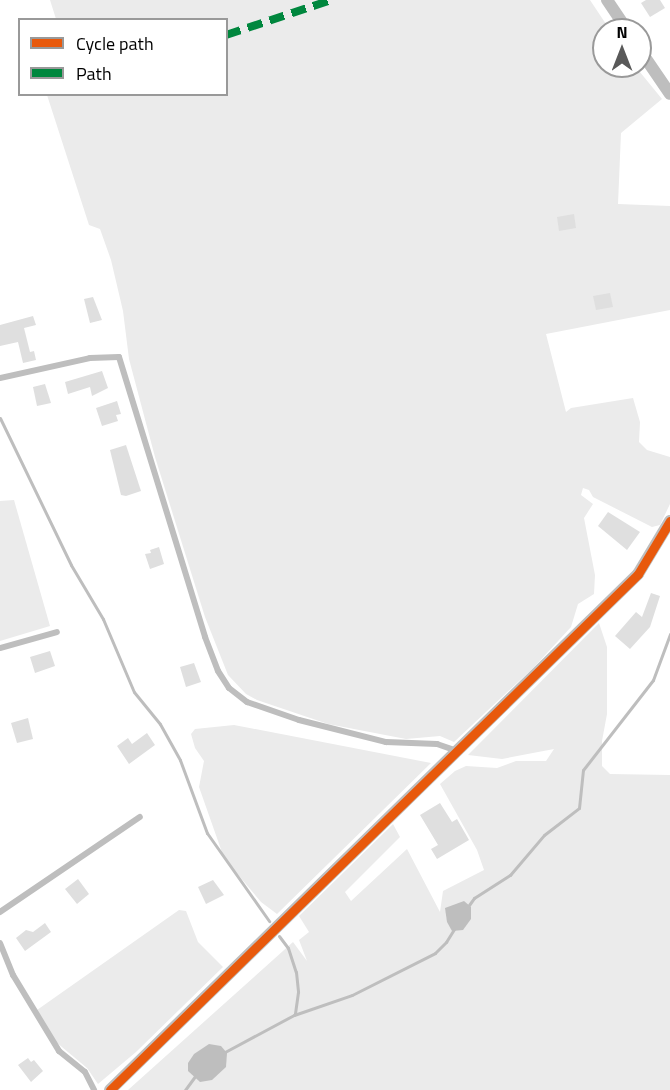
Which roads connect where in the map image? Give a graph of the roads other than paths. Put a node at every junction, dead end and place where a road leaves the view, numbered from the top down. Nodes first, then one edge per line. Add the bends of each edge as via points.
1 (607, 0) edge
2 (619, 18) edge
3 (652, 67) edge
4 (670, 93) edge
5 (0, 378) edge
6 (670, 521) edge
7 (57, 632) dead end
8 (0, 648) edge
9 (457, 751) junction
10 (140, 817) dead end
11 (0, 912) edge
12 (0, 943) edge
13 (94, 1090) edge
14 (110, 1090) edge

1 - 2 street
3 - 4 street
5 - 9 lane via 90,358 118,357 205,637 229,688 247,702 299,720 386,742 437,744
6 - 9 street via 638,574
7 - 8 lane
9 - 14 street
10 - 11 lane
12 - 13 lane via 14,975 59,1051 86,1072

